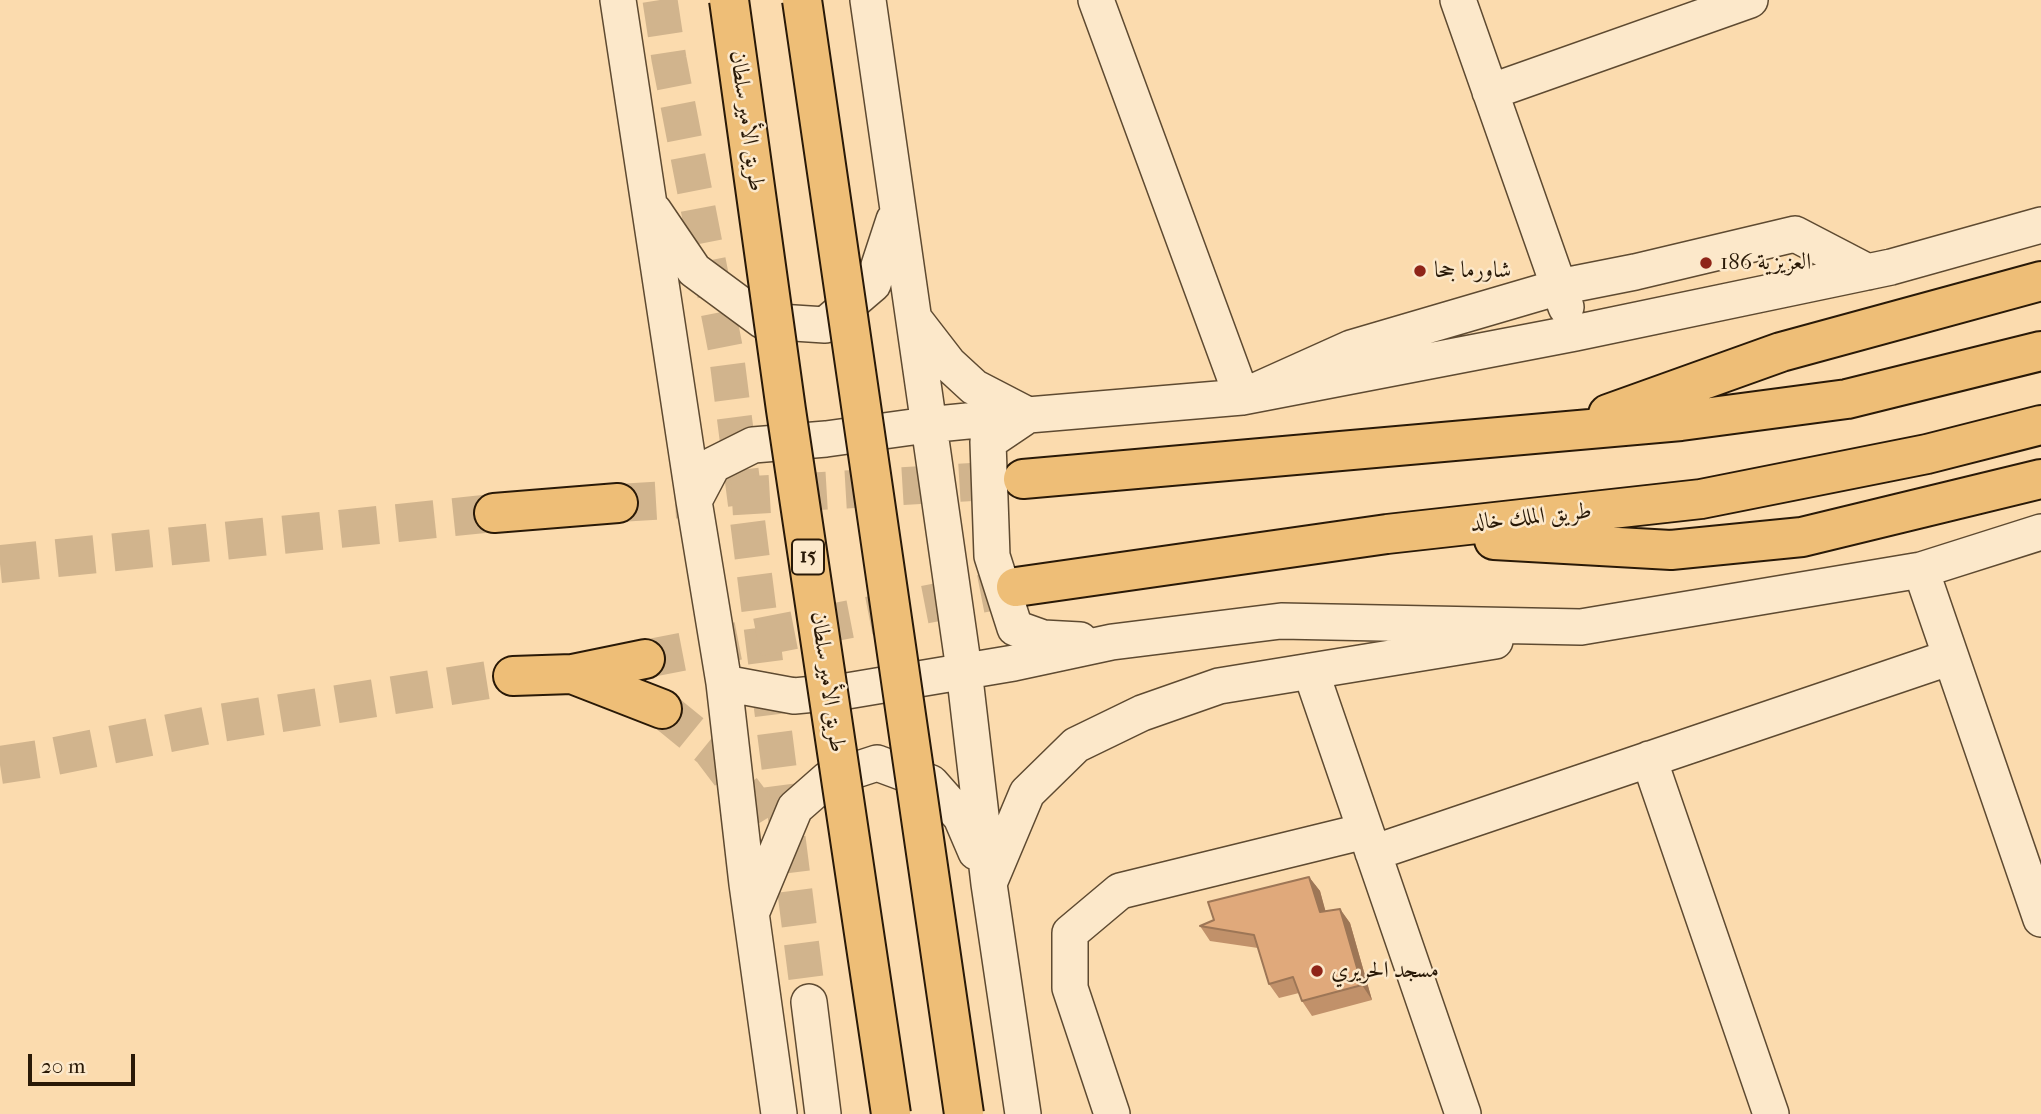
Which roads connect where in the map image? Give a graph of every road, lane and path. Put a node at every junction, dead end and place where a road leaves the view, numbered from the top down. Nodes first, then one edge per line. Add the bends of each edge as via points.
1 (618, 0) edge
2 (729, 0) edge
3 (802, 0) edge
4 (867, 0) edge
5 (1096, 0) edge
6 (1458, 0) edge
7 (1750, 0) edge
8 (1490, 92) junction
9 (649, 202) junction
10 (896, 211) junction
11 (2041, 225) edge
12 (1868, 272) junction
13 (2041, 281) edge
14 (1559, 286) junction
15 (913, 317) junction
16 (1575, 333) junction
17 (2041, 351) edge
18 (1242, 397) junction
19 (1028, 415) junction
20 (927, 425) junction
21 (2041, 425) edge
22 (1563, 430) junction
23 (1023, 479) tunnel mouth
24 (2041, 479) edge
25 (694, 501) junction
26 (618, 503) tunnel mouth
27 (494, 513) tunnel mouth
28 (2041, 532) edge
29 (1387, 534) junction
30 (1921, 570) junction
31 (1016, 587) tunnel mouth
32 (1581, 627) junction
33 (1112, 642) junction
34 (1951, 657) junction
35 (645, 659) tunnel mouth
36 (964, 670) junction
37 (1311, 673) junction
38 (572, 674) junction
39 (513, 676) tunnel mouth
40 (724, 683) junction
41 (662, 709) tunnel mouth
42 (1649, 759) junction
43 (1369, 842) junction
44 (989, 884) junction
45 (752, 911) junction
46 (2041, 919) edge
47 (809, 1002) tunnel mouth
48 (779, 1114) edge
49 (823, 1114) edge
50 (891, 1114) edge
51 (964, 1114) edge
52 (1023, 1114) edge
53 (1112, 1114) edge
54 (1463, 1114) edge
55 (1771, 1114) edge

1 - 9 street
2 - 50 highway, طريق الأمير سلطان / 15, bridge
3 - 51 highway, bridge
4 - 10 street
5 - 18 street
6 - 8 street
7 - 8 street
8 - 14 street
9 - 10 street via 694,270 763,321 825,325 873,284
9 - 25 street
10 - 15 street
11 - 12 street
12 - 14 street via 1795,234
12 - 16 street
13 - 22 highway via 1781,352
14 - 16 street
14 - 18 street via 1351,348
15 - 19 street via 949,364 974,387
15 - 20 street
16 - 18 street
17 - 22 highway via 1847,399 1681,421
18 - 19 street
19 - 20 street
19 - 33 street via 988,442 992,556 1015,628 1043,638
20 - 25 street via 753,445 713,465
20 - 36 street
21 - 29 highway, طريق الملك خالد via 1927,454 1701,499
22 - 23 highway
24 - 29 highway via 1802,537 1671,550
25 - 40 street
26 - 27 highway
28 - 30 street
29 - 31 highway, طريق الملك خالد
30 - 32 street
30 - 34 street
32 - 33 street via 1281,621
32 - 37 street
33 - 36 street
34 - 42 street
34 - 46 street
35 - 38 highway
36 - 40 street via 794,696
36 - 44 street
37 - 43 street
37 - 44 street via 1219,686 1142,713 1076,745 1027,793
38 - 39 highway
38 - 41 highway
40 - 45 street
42 - 43 street
42 - 55 street
43 - 53 street via 1120,891 1070,933 1070,988
43 - 54 street
44 - 45 street via 961,817 931,783 877,763 828,779 795,808
44 - 52 street
45 - 48 street
47 - 49 street

